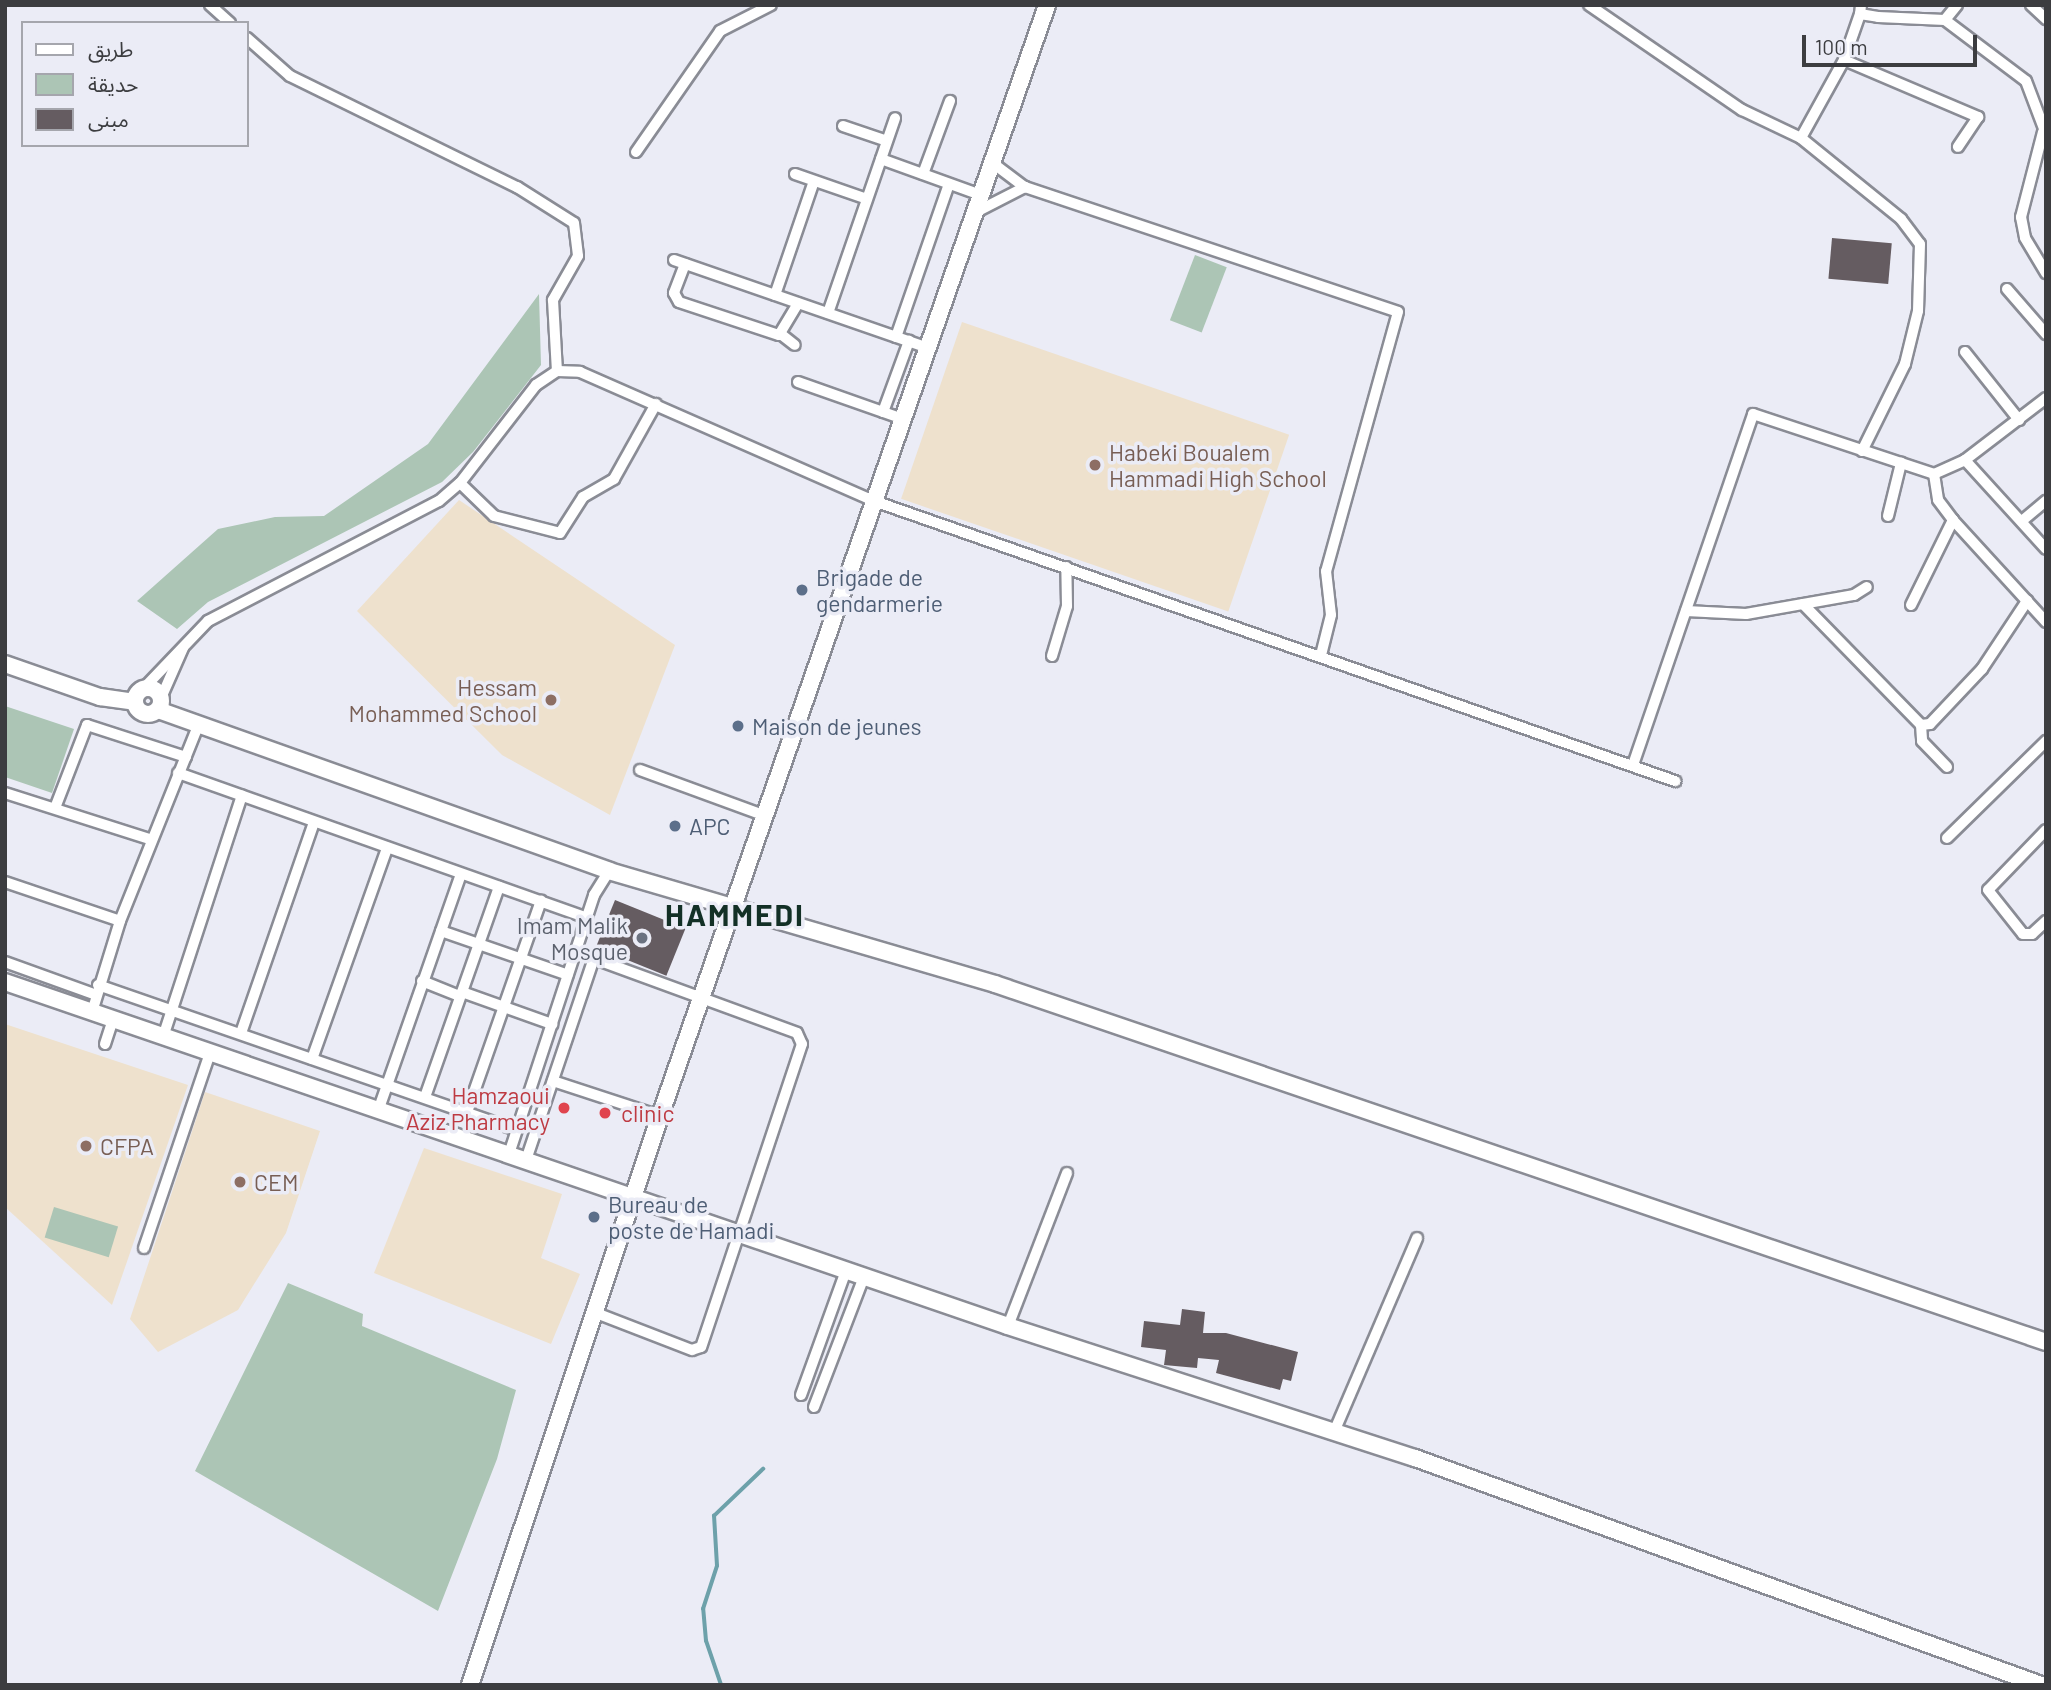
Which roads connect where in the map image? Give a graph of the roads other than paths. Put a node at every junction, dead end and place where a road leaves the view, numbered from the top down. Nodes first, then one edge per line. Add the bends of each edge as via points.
1 (210, 5) edge
2 (741, 5) edge
3 (771, 5) edge
4 (1047, 5) edge
5 (1589, 5) edge
6 (1957, 5) edge
7 (2031, 5) edge
8 (1861, 10) edge
9 (741, 19) junction
10 (2046, 19) edge
11 (1945, 20) junction
12 (228, 21) edge
13 (248, 39) edge
14 (1844, 60) junction
15 (950, 101) dead end
16 (895, 118) dead end
17 (843, 126) dead end
18 (2045, 133) edge
19 (1801, 138) junction
20 (887, 141) junction
21 (1958, 147) dead end
22 (636, 152) dead end
23 (881, 159) junction
24 (994, 164) junction
25 (795, 174) dead end
26 (923, 174) junction
27 (814, 181) junction
28 (949, 184) junction
29 (1026, 187) junction
30 (867, 199) junction
31 (981, 204) junction
32 (674, 260) dead end
33 (685, 264) junction
34 (2046, 273) edge
35 (2007, 289) dead end
36 (775, 295) junction
37 (797, 303) junction
38 (828, 313) junction
39 (2046, 334) edge
40 (782, 335) junction
41 (896, 337) junction
42 (909, 341) junction
43 (794, 345) dead end
44 (928, 348) junction
45 (1965, 352) dead end
46 (557, 371) junction
47 (798, 382) dead end
48 (2046, 398) edge
49 (656, 404) junction
50 (883, 412) junction
51 (903, 419) junction
52 (2019, 420) junction
53 (1861, 451) junction
54 (1965, 460) junction
55 (1901, 463) junction
56 (1934, 474) junction
57 (460, 483) junction
58 (874, 501) junction
59 (2046, 501) edge
60 (1888, 516) dead end
61 (1953, 520) junction
62 (2023, 520) junction
63 (2046, 549) edge
64 (1066, 567) junction
65 (1867, 587) dead end
66 (2027, 601) junction
67 (1803, 604) junction
68 (1911, 605) dead end
69 (1686, 611) junction
70 (2046, 622) edge
71 (187, 639) junction
72 (1321, 655) junction
73 (1052, 656) dead end
74 (5, 664) edge
75 (139, 695) junction
76 (160, 704) junction
77 (1926, 725) junction
78 (197, 728) junction
79 (2046, 741) edge
80 (186, 757) junction
81 (1633, 765) junction
82 (1947, 767) dead end
83 (640, 771) dead end
84 (178, 774) junction
85 (1675, 781) dead end
86 (5, 793) edge
87 (242, 796) junction
88 (55, 808) junction
89 (766, 816) junction
90 (314, 822) junction
91 (2046, 830) edge
92 (1947, 838) dead end
93 (152, 840) junction
94 (387, 848) junction
95 (609, 871) junction
96 (461, 874) junction
97 (5, 882) edge
98 (499, 887) junction
99 (541, 901) junction
100 (732, 911) junction
101 (586, 918) junction
102 (120, 921) junction
103 (2046, 921) edge
104 (441, 931) junction
105 (479, 944) junction
106 (576, 952) junction
107 (521, 958) junction
108 (594, 958) junction
109 (5, 962) edge
110 (568, 975) junction
111 (422, 981) junction
112 (5, 982) edge
113 (96, 989) junction
114 (460, 994) junction
115 (702, 999) junction
116 (504, 1007) junction
117 (170, 1010) junction
118 (92, 1012) junction
119 (113, 1019) junction
120 (552, 1024) junction
121 (241, 1033) junction
122 (163, 1037) junction
123 (105, 1044) dead end
124 (210, 1053) junction
125 (312, 1059) junction
126 (553, 1081) junction
127 (388, 1085) junction
128 (425, 1097) junction
129 (378, 1111) junction
130 (467, 1112) junction
131 (660, 1116) junction
132 (517, 1130) junction
133 (508, 1157) junction
134 (525, 1163) junction
135 (1067, 1173) dead end
136 (633, 1197) junction
137 (741, 1234) junction
138 (1417, 1238) dead end
139 (144, 1248) dead end
140 (846, 1271) junction
141 (864, 1277) junction
142 (596, 1313) junction
143 (1008, 1326) junction
144 (2046, 1342) edge
145 (801, 1395) dead end
146 (814, 1407) dead end
147 (1334, 1432) junction
148 (470, 1685) edge
149 (2040, 1685) edge

1 - 12 street
2 - 9 street
3 - 9 street
4 - 24 main road
5 - 19 street via 1742,110
6 - 11 street
7 - 10 street
8 - 11 street
8 - 14 street
9 - 22 street via 720,31
11 - 18 street via 2026,81
13 - 46 street via 290,76 517,187 574,223 579,256 553,300
14 - 19 street
14 - 21 street via 1978,117
15 - 26 street
16 - 20 street
17 - 20 street
18 - 34 street via 2021,216 2025,238
19 - 53 street via 1901,219 1920,244 1918,311 1905,364
20 - 23 street
23 - 26 street
23 - 30 street
24 - 29 street
24 - 31 main road
25 - 27 street
26 - 28 street
27 - 30 street
27 - 36 street
28 - 31 street
28 - 41 street
29 - 31 street
29 - 72 street via 1398,312 1326,571 1331,615
30 - 38 street
31 - 44 main road
32 - 33 street
33 - 36 street
33 - 40 street via 675,290 677,300
35 - 39 street
36 - 37 street
37 - 38 street
37 - 40 street
38 - 41 street
40 - 43 street
41 - 42 street
42 - 44 street
42 - 50 street
44 - 51 main road
45 - 52 street
46 - 49 street via 580,372
46 - 57 street via 536,385
47 - 50 street
48 - 52 street
49 - 57 street via 614,479 583,497 560,533 494,516
49 - 58 street
50 - 51 street
51 - 58 main road
52 - 54 street
53 - 55 street
53 - 69 street via 1753,414
54 - 56 street
54 - 62 street
55 - 56 street
55 - 60 street
56 - 61 street via 1938,500
57 - 71 street via 431,506 220,614
58 - 64 street
58 - 89 main road
59 - 62 street
61 - 66 street
61 - 68 street
62 - 63 street
64 - 72 street
64 - 73 street via 1067,606
65 - 67 street via 1854,595
66 - 70 street
66 - 77 street via 1982,668
67 - 69 street via 1746,614
67 - 77 street
69 - 81 street
71 - 75 street
71 - 76 street
72 - 81 street
74 - 75 main road via 100,697
75 - 76 main road via 155,689
75 - 76 main road via 144,714
76 - 78 main road
77 - 82 street via 1922,741
78 - 80 street
78 - 95 main road
79 - 92 street
80 - 84 street
80 - 88 street via 87,725
81 - 85 street
83 - 89 street
84 - 87 street
84 - 93 street
86 - 88 street
87 - 90 street
87 - 117 street
88 - 93 street
89 - 100 main road
90 - 94 street
90 - 121 street
91 - 103 street via 1988,890 2023,934 2032,934
93 - 102 street
94 - 96 street
94 - 125 street
95 - 100 main road
95 - 101 street
96 - 98 street
96 - 104 street
97 - 102 street
98 - 99 street
98 - 105 street
99 - 101 street
99 - 107 street
100 - 115 main road
100 - 144 main road via 995,984
101 - 106 street
102 - 113 street
104 - 105 street
104 - 111 street
105 - 107 street
105 - 114 street
106 - 108 street
106 - 110 street
107 - 110 street
107 - 116 street
108 - 115 street
108 - 126 street
109 - 113 street
110 - 120 street
111 - 114 street
111 - 127 street
112 - 118 main road
113 - 117 street
113 - 118 street
114 - 116 street
114 - 128 street
115 - 131 main road
115 - 137 street via 801,1037
116 - 120 street
116 - 130 street
117 - 121 street
117 - 122 street
118 - 119 main road
119 - 122 main road
119 - 123 street
120 - 132 street
121 - 125 street
122 - 124 main road
124 - 129 main road
124 - 139 street
125 - 127 street
126 - 131 street
126 - 134 street
127 - 128 street
127 - 129 street
128 - 130 street
129 - 133 main road
130 - 132 street
131 - 136 main road
132 - 133 street
133 - 134 main road
134 - 136 main road
135 - 143 street
136 - 137 main road
136 - 142 main road
137 - 140 main road
137 - 142 street via 697,1350
138 - 147 street
140 - 141 main road
140 - 145 street
141 - 143 main road
141 - 146 street
142 - 148 main road
143 - 147 main road
147 - 149 main road

